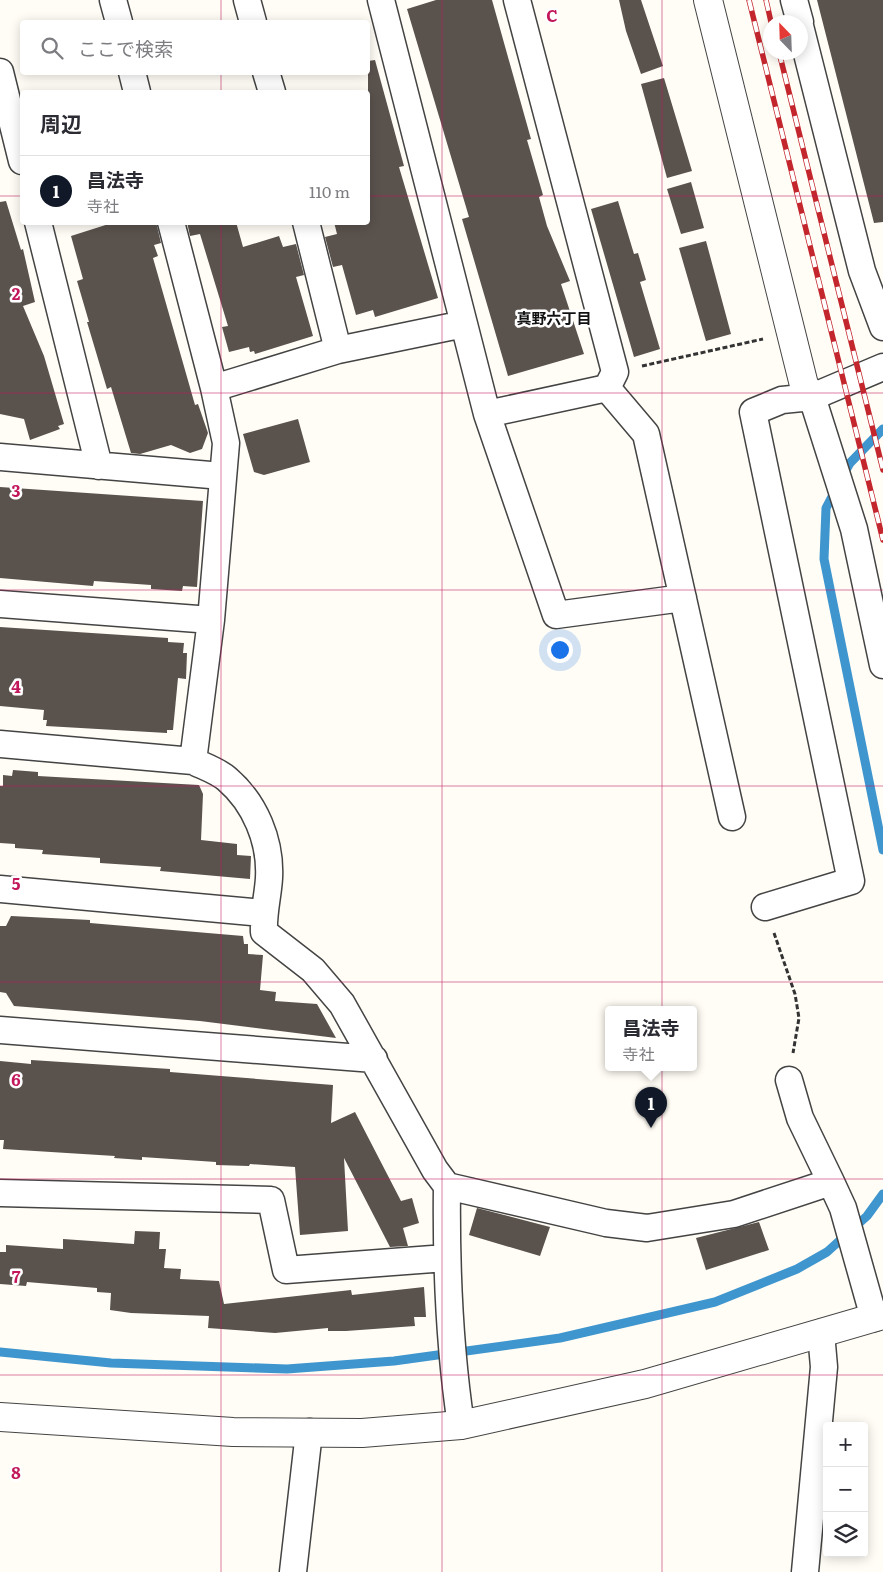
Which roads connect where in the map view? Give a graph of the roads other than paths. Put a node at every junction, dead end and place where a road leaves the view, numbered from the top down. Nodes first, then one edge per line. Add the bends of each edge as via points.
1 (113, 0) edge
2 (247, 0) edge
3 (381, 0) edge
4 (517, 0) edge
5 (708, 0) edge
6 (794, 0) edge
7 (798, 15) edge
8 (118, 20) edge
9 (252, 20) edge
10 (808, 56) edge
11 (0, 72) edge
12 (133, 75) edge
13 (267, 75) edge
14 (136, 90) edge
15 (271, 90) edge
16 (20, 153) edge
17 (39, 225) edge
18 (172, 225) edge
19 (307, 225) edge
20 (464, 324) junction
21 (883, 327) edge
22 (338, 350) junction
23 (882, 370) edge
24 (611, 380) junction
25 (214, 388) junction
26 (812, 397) junction
27 (488, 414) junction
28 (0, 457) edge
29 (99, 466) junction
30 (222, 476) junction
31 (683, 598) junction
32 (0, 604) edge
33 (211, 620) junction
34 (883, 665) edge
35 (0, 744) edge
36 (193, 761) junction
37 (732, 817) dead end
38 (0, 889) edge
39 (765, 907) road end
40 (263, 913) junction
41 (0, 1030) edge
42 (374, 1059) junction
43 (788, 1080) road end
44 (831, 1182) junction
45 (447, 1186) junction
46 (0, 1193) edge
47 (446, 1258) junction
48 (878, 1316) edge
49 (821, 1333) junction
50 (0, 1417) edge
51 (461, 1425) junction
52 (309, 1432) junction
53 (292, 1572) edge
54 (805, 1572) edge

1 - 8 street
2 - 9 street
3 - 20 street
4 - 24 street
5 - 26 street via 804,385
6 - 7 street
10 - 21 street via 862,271
11 - 16 street
12 - 14 street
13 - 15 street
17 - 29 street
18 - 25 street
19 - 22 street
20 - 22 street
20 - 27 street
22 - 25 street
23 - 26 street
24 - 27 street
24 - 31 street via 646,434
25 - 30 street via 226,443
26 - 34 street via 854,529
26 - 39 street via 782,400 753,412 851,881
27 - 31 street via 556,615
28 - 29 street
29 - 30 street
30 - 33 street
31 - 37 street
32 - 33 street
33 - 36 street
35 - 36 street
36 - 40 street via 227,778 253,808 266,845 269,878
38 - 40 street
40 - 42 street via 264,932 313,970 342,1004
41 - 42 street
42 - 45 street
43 - 44 street via 800,1118
44 - 45 street via 734,1214 647,1228 606,1223
44 - 48 street via 843,1208
45 - 47 street
46 - 47 street via 271,1200 286,1270
47 - 51 street via 450,1334
48 - 49 street
49 - 51 street via 645,1384
49 - 54 street via 824,1367
50 - 52 street via 233,1432
51 - 52 street
52 - 53 street

